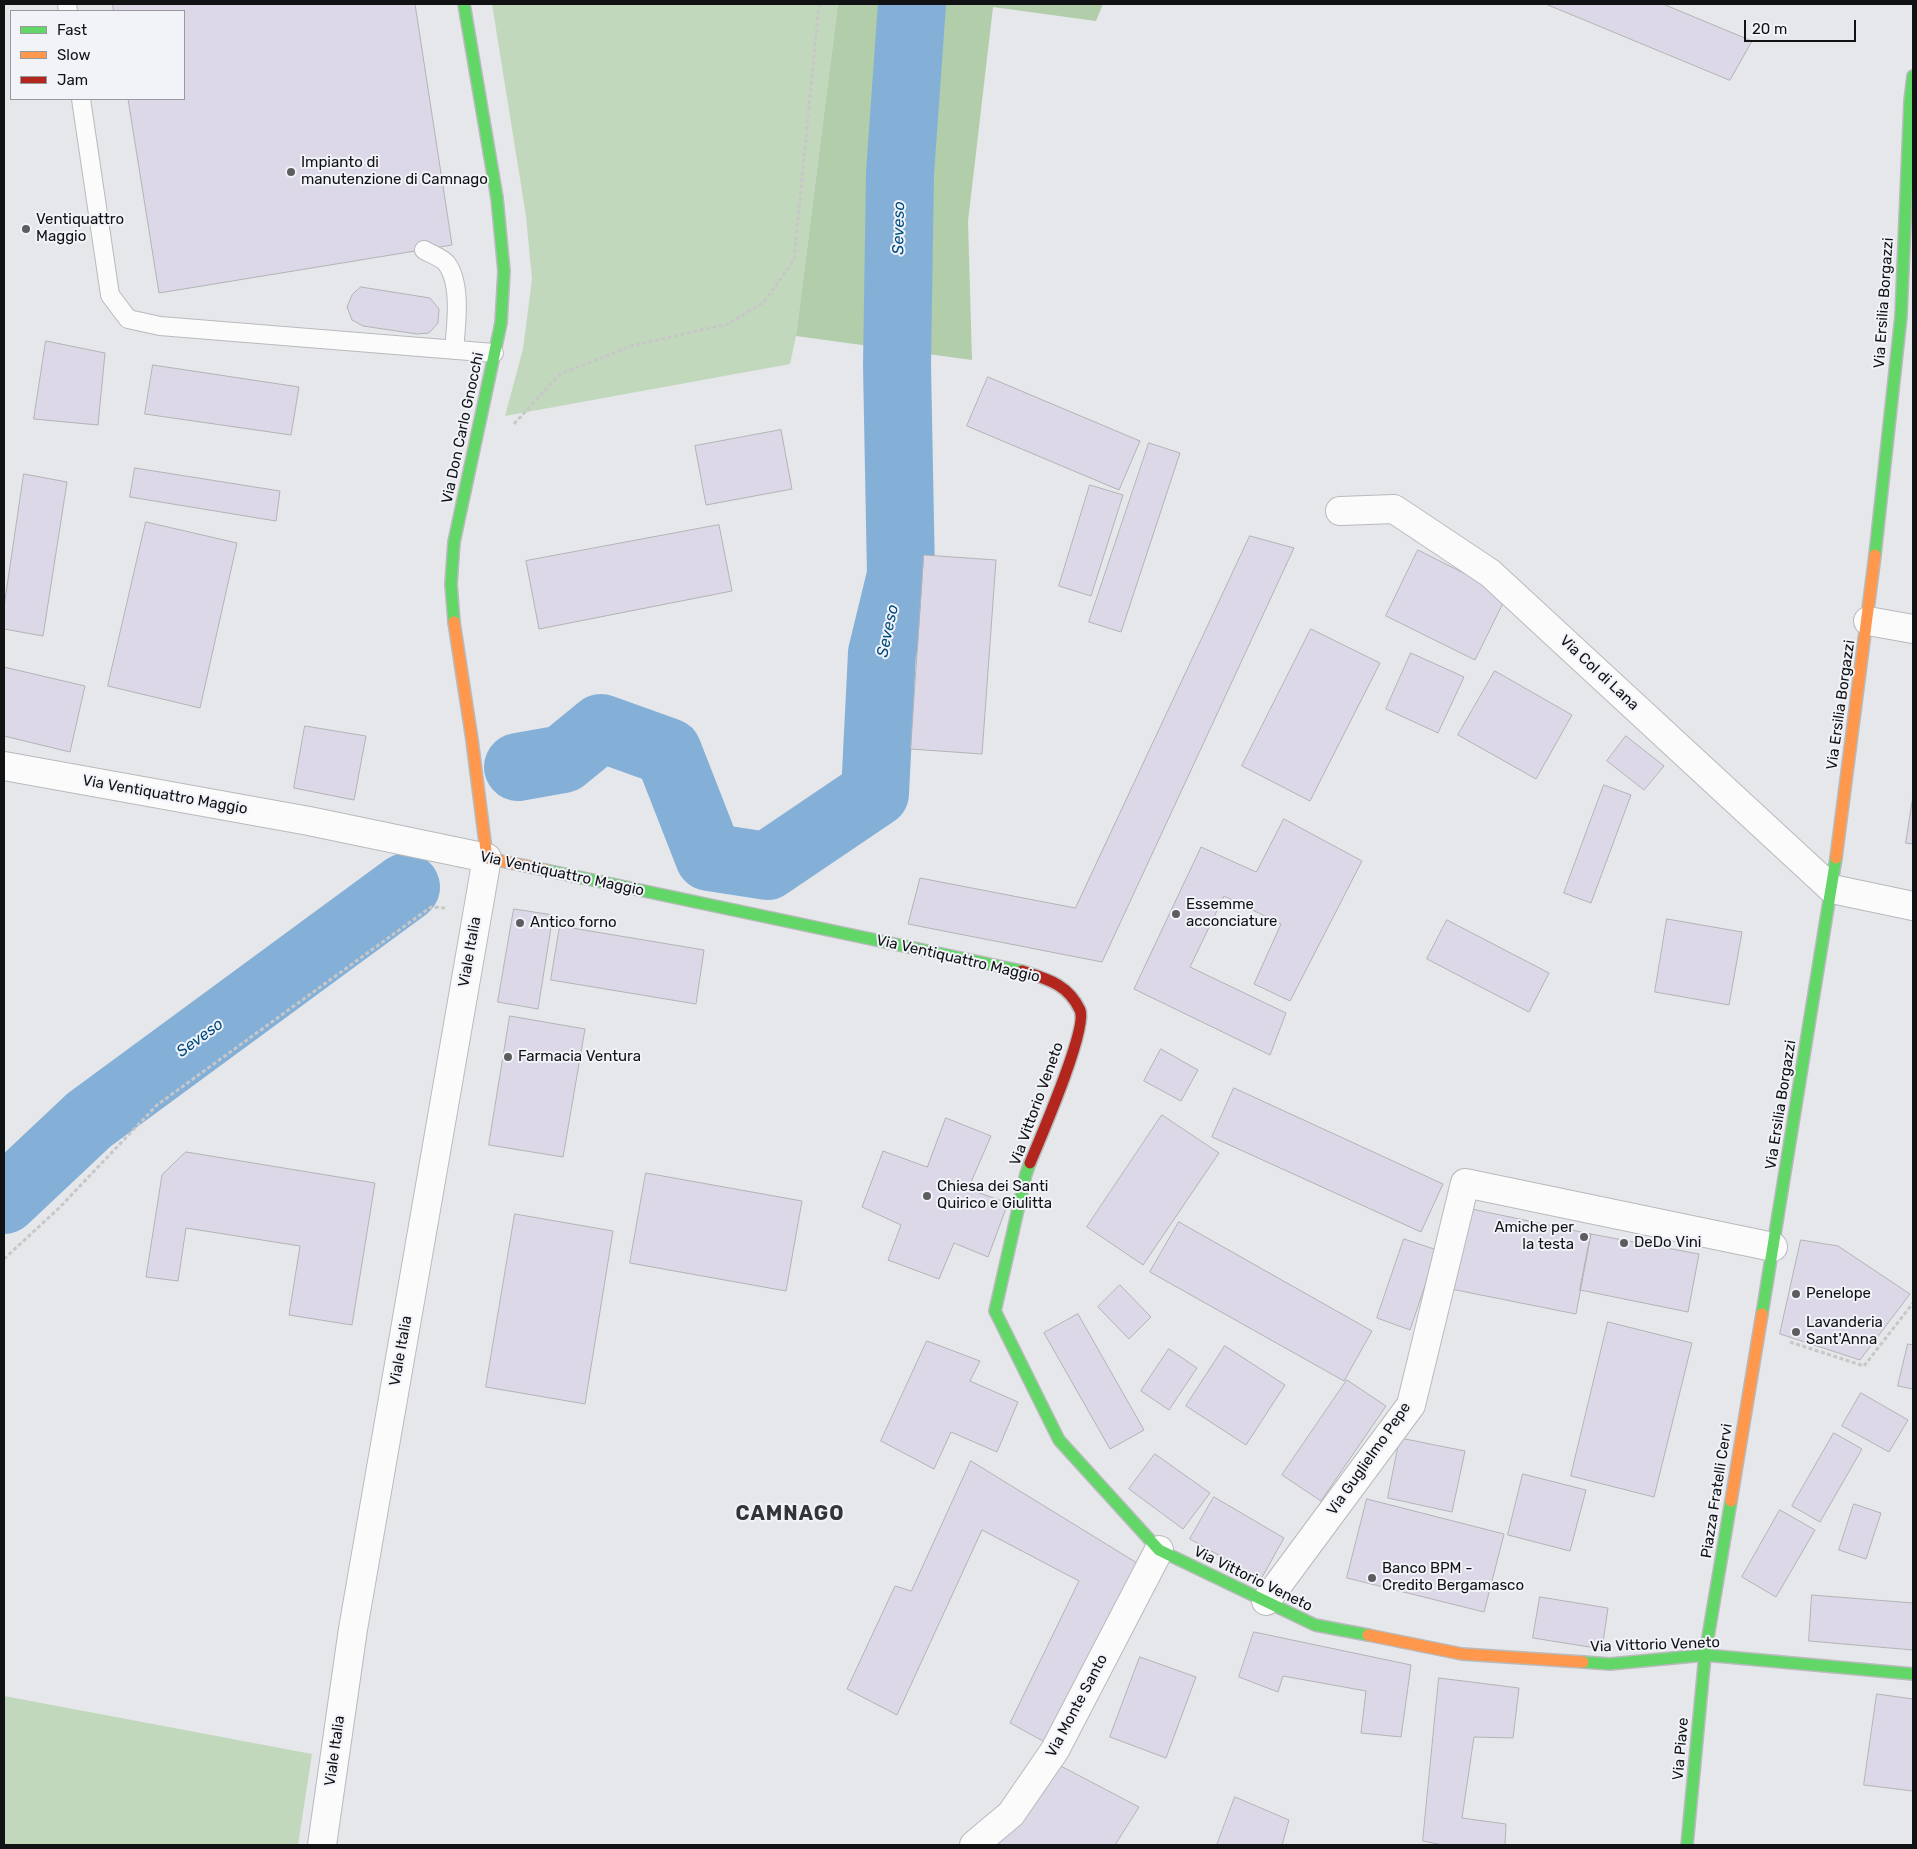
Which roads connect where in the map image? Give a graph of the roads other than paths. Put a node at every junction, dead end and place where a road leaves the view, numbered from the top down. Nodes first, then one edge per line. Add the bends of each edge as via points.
1 (464, 4) edge
2 (1913, 76) edge
3 (81, 100) edge
4 (424, 250) dead end
5 (1907, 315) edge
6 (454, 350) junction
7 (494, 353) junction
8 (1340, 511) dead end
9 (1868, 621) junction
10 (1913, 629) edge
11 (4, 766) edge
12 (487, 858) junction
13 (1832, 889) junction
14 (1913, 906) edge
15 (1078, 1035) joint
16 (1773, 1247) junction
17 (1759, 1332) joint
18 (1159, 1550) junction
19 (1266, 1602) junction
20 (1705, 1655) junction
21 (1913, 1674) edge
22 (322, 1845) edge
23 (974, 1845) edge
24 (1687, 1845) edge

1 - 7 street, Via Don Carlo Gnocchi via 497,198 503,262 501,323
2 - 5 street, Via Ersilia Borgazzi via 1909,120
3 - 6 lane via 110,295 128,319 160,326
4 - 6 lane via 447,263 454,281 457,316
5 - 9 street, Via Ersilia Borgazzi
6 - 7 lane
7 - 12 street, Via Don Carlo Gnocchi via 454,542 450,584
8 - 13 street, Via Col di Lana via 1394,509 1490,573
9 - 10 street
9 - 13 street, Via Ersilia Borgazzi
11 - 12 street, Via Ventiquattro Maggio via 309,821
12 - 15 street, Via Ventiquattro Maggio via 1007,968 1049,980 1067,990 1082,1012
12 - 22 street, Viale Italia via 353,1629
13 - 14 street
13 - 16 street, Via Ersilia Borgazzi
15 - 18 street, Via Vittorio Veneto via 1026,1174 995,1311 1059,1440
16 - 17 street, Via Ersilia Borgazzi
16 - 19 street, Via Guglielmo Pepe via 1465,1183 1411,1405
17 - 20 street, Piazza Fratelli Cervi
18 - 19 street, Via Vittorio Veneto
18 - 23 street, Via Monte Santo via 1055,1750 1011,1814
19 - 20 street, Via Vittorio Veneto via 1315,1625 1462,1654 1610,1664
20 - 21 street, Via Vittorio Veneto
20 - 24 street, Via Piave

